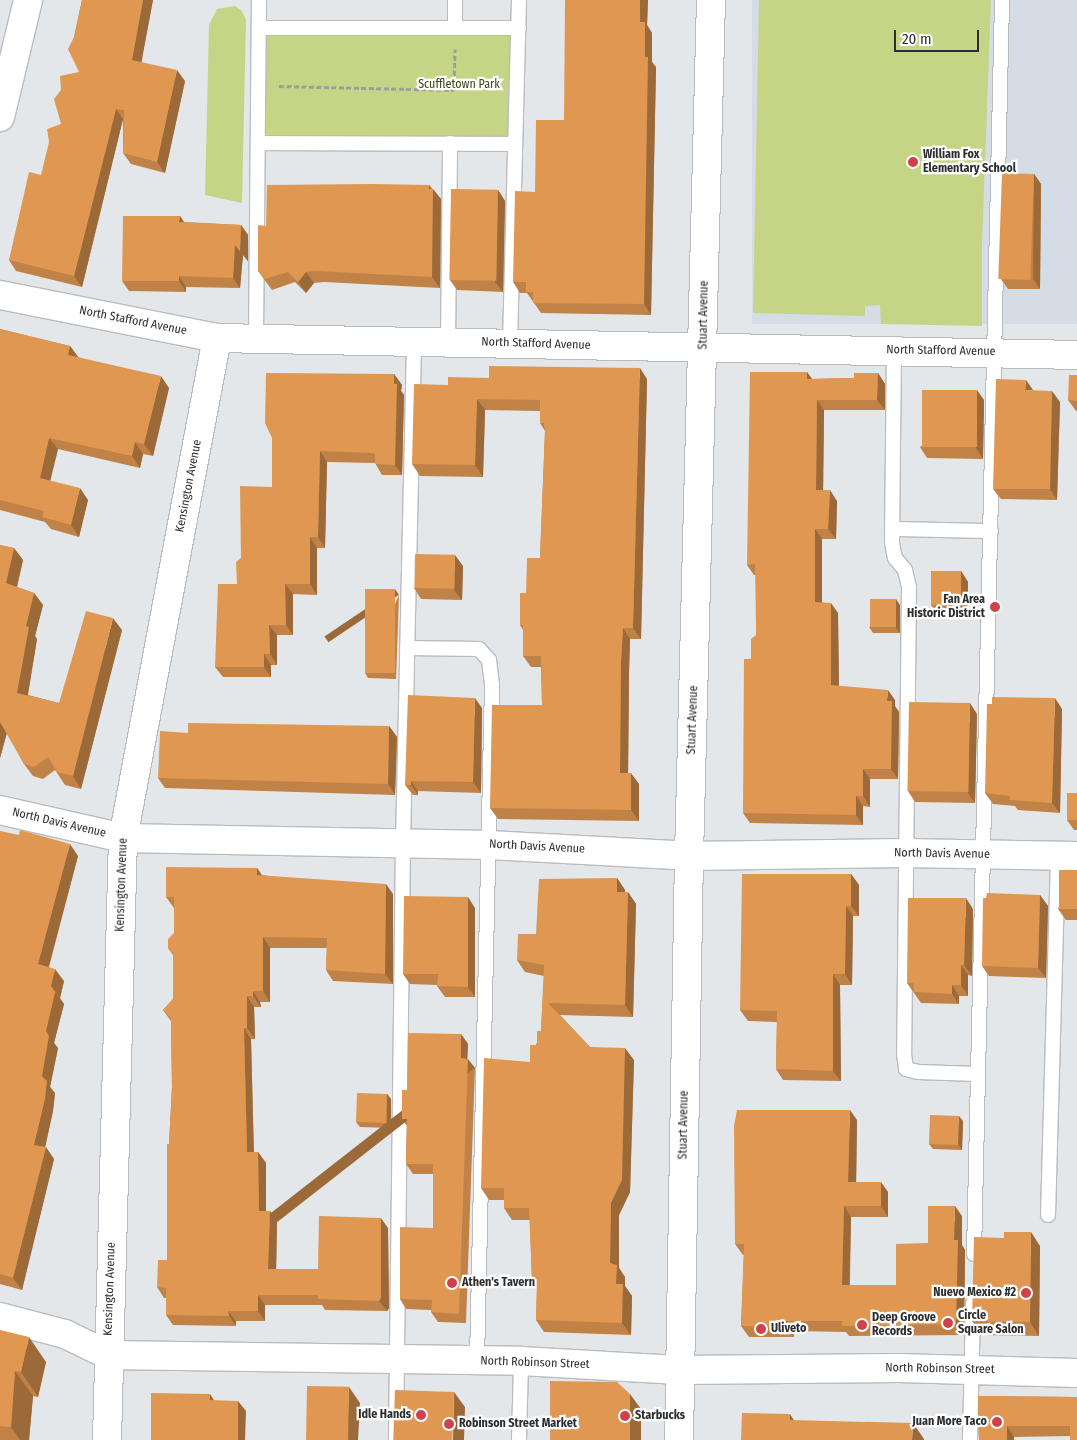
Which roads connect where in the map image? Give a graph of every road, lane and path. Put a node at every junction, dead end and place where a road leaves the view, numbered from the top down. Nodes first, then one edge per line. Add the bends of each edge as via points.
1 (28, 0) edge
2 (259, 0) edge
3 (455, 0) edge
4 (520, 0) edge
5 (711, 0) edge
6 (1002, 0) edge
7 (259, 28) junction
8 (455, 28) junction
9 (519, 28) junction
10 (258, 86) junction
11 (0, 117) edge
12 (258, 143) junction
13 (450, 143) junction
14 (515, 144) junction
15 (0, 295) edge
16 (217, 338) junction
17 (256, 338) junction
18 (414, 342) junction
19 (448, 342) junction
20 (510, 343) junction
21 (704, 349) junction
22 (894, 350) junction
23 (995, 352) junction
24 (1077, 355) edge
25 (892, 529) junction
26 (991, 531) junction
27 (407, 648) junction
28 (0, 810) edge
29 (123, 838) junction
30 (403, 843) junction
31 (489, 845) junction
32 (904, 853) junction
33 (983, 854) junction
34 (689, 856) junction
35 (1068, 856) edge
36 (978, 1074) junction
37 (1048, 1215) dead end
38 (974, 1270) edge
39 (973, 1290) edge
40 (0, 1318) edge
41 (108, 1355) junction
42 (397, 1359) junction
43 (477, 1360) junction
44 (522, 1361) junction
45 (971, 1369) junction
46 (680, 1370) junction
47 (1077, 1373) edge
48 (107, 1440) edge
49 (396, 1440) edge
50 (519, 1440) edge
51 (678, 1440) edge
52 (970, 1440) edge

1 - 11 street
2 - 7 lane
3 - 8 lane
4 - 9 lane
5 - 21 street, Stuart Avenue
6 - 23 lane
7 - 8 lane
7 - 10 lane
8 - 9 lane
8 - 10 path via 454,90
9 - 14 lane
10 - 12 lane
12 - 13 lane
12 - 17 lane
13 - 14 lane
13 - 19 lane
14 - 20 lane
15 - 16 street, North Stafford Avenue
16 - 17 street, North Stafford Avenue
16 - 29 street, Kensington Avenue
17 - 18 street, North Stafford Avenue
18 - 19 street, North Stafford Avenue
18 - 27 lane
19 - 20 street, North Stafford Avenue
20 - 21 street, North Stafford Avenue
21 - 22 street, North Stafford Avenue
21 - 34 street, Stuart Avenue
22 - 23 street, North Stafford Avenue
22 - 25 lane
23 - 24 street, North Stafford Avenue
23 - 26 lane
25 - 26 lane
25 - 32 lane via 895,558 905,570 909,588
26 - 33 lane
27 - 30 lane
27 - 31 lane via 479,649 489,660 492,713
28 - 29 street, North Davis Avenue
29 - 30 street, North Davis Avenue
29 - 41 street, Kensington Avenue
30 - 31 street, North Davis Avenue
30 - 42 lane
31 - 34 street, North Davis Avenue
31 - 43 lane
32 - 33 street, North Davis Avenue
32 - 34 street, North Davis Avenue
32 - 36 lane via 902,1039 906,1068 918,1072
33 - 35 street, North Davis Avenue
33 - 36 lane
34 - 46 street, Stuart Avenue
35 - 37 lane
36 - 38 lane
39 - 45 lane
40 - 41 street, North Robinson Street via 65,1334
41 - 42 street, North Robinson Street
41 - 48 street, Kensington Avenue
42 - 43 street, North Robinson Street
42 - 49 lane
43 - 44 street, North Robinson Street
44 - 46 street, North Robinson Street
44 - 50 lane
45 - 46 street, North Robinson Street
45 - 47 street, North Robinson Street
45 - 52 lane
46 - 51 street, Stuart Avenue

